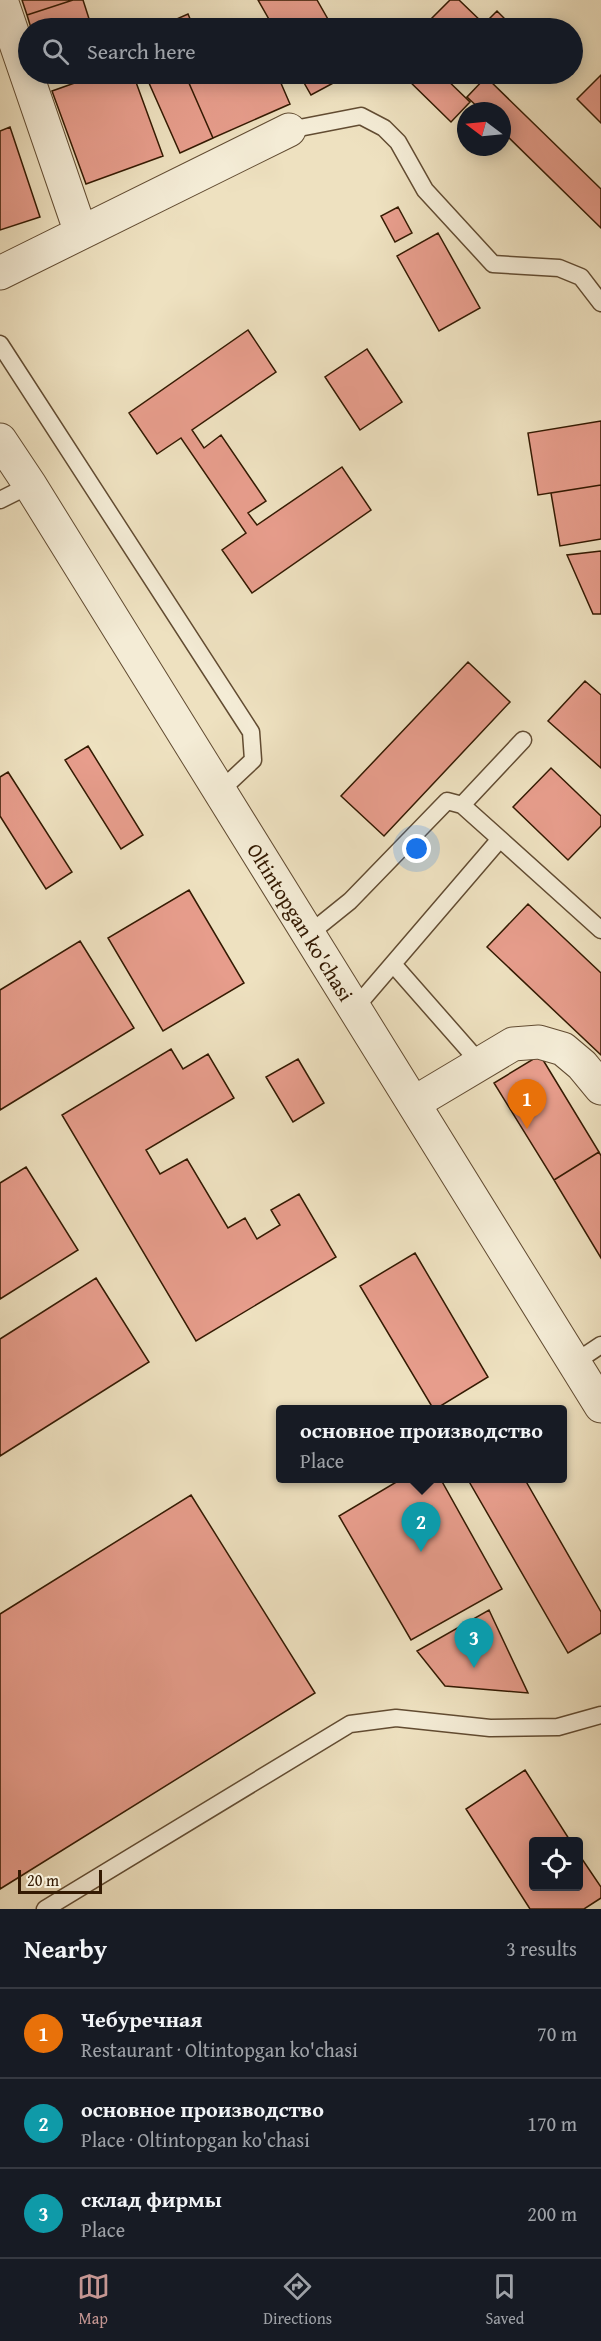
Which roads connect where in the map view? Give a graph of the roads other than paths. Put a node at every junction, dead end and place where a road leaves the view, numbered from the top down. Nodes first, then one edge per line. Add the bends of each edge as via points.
1 (1, 0) edge
2 (18, 50) edge
3 (30, 84) edge
4 (289, 130) joint
5 (81, 233) junction
6 (0, 273) edge
7 (601, 303) edge
8 (0, 344) edge
9 (0, 440) edge
10 (30, 485) junction
11 (0, 500) edge
12 (523, 740) dead end
13 (220, 791) junction
14 (462, 805) junction
15 (500, 839) junction
16 (601, 930) edge
17 (309, 934) junction
18 (393, 964) junction
19 (355, 1008) junction
20 (480, 1063) junction
21 (601, 1088) edge
22 (414, 1102) junction
23 (588, 1354) edge
24 (601, 1406) edge
25 (601, 1716) edge
26 (45, 1909) edge

1 - 2 street
3 - 5 street
4 - 5 street
4 - 7 lane via 361,116 384,128 398,142 425,190 493,264 559,268 580,277
5 - 6 street
8 - 13 lane via 251,732 253,760
9 - 10 street, Oltintopgan ko'chasi
10 - 11 lane
10 - 13 street, Oltintopgan ko'chasi
12 - 14 lane
13 - 17 street, Oltintopgan ko'chasi
14 - 15 lane
14 - 17 lane via 447,801 441,805 350,901
15 - 16 lane
15 - 18 lane
17 - 19 street, Oltintopgan ko'chasi
18 - 19 lane
18 - 20 lane
19 - 22 street, Oltintopgan ko'chasi
20 - 21 street via 513,1044 539,1042 563,1049
20 - 22 street
22 - 23 street, Oltintopgan ko'chasi
23 - 24 street, Oltintopgan ko'chasi
25 - 26 lane via 558,1727 490,1728 396,1718 350,1724

